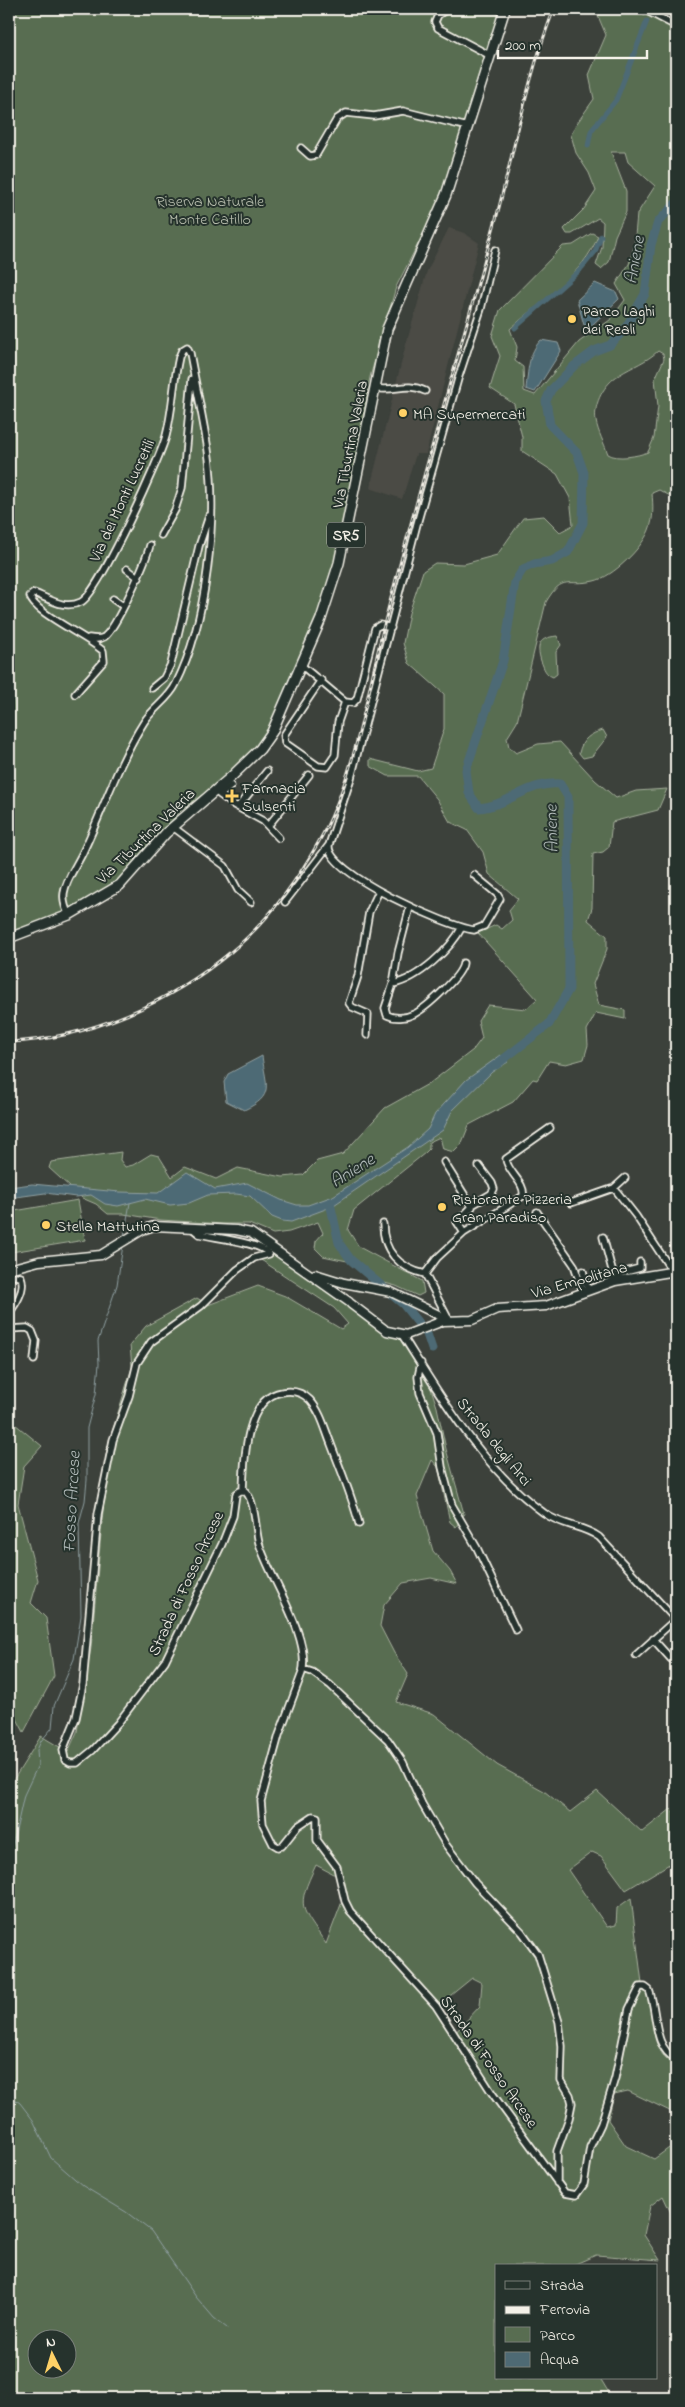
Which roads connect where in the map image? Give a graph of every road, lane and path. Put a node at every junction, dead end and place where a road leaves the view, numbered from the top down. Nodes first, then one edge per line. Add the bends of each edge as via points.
1 (447, 9) edge
2 (505, 9) edge
3 (643, 9) edge
4 (676, 26) edge
5 (490, 56) junction
6 (468, 127) junction
7 (301, 148) dead end
8 (495, 250) dead end
9 (193, 377) junction
10 (375, 388) junction
11 (425, 391) dead end
12 (211, 512) junction
13 (161, 535) dead end
14 (150, 545) dead end
15 (127, 569) dead end
16 (138, 578) junction
17 (113, 599) dead end
18 (123, 606) junction
19 (391, 628) junction
20 (86, 638) junction
21 (302, 665) junction
22 (321, 680) junction
23 (152, 688) dead end
24 (75, 694) dead end
25 (345, 702) junction
26 (267, 771) dead end
27 (309, 775) dead end
28 (231, 786) dead end
29 (217, 793) junction
30 (238, 807) junction
31 (268, 826) junction
32 (172, 827) junction
33 (279, 838) dead end
34 (329, 845) junction
35 (474, 874) dead end
36 (379, 891) junction
37 (251, 902) dead end
38 (285, 902) dead end
39 (410, 907) junction
40 (69, 915) junction
41 (462, 927) junction
42 (9, 938) edge
43 (464, 964) dead end
44 (394, 984) junction
45 (367, 1035) dead end
46 (550, 1128) dead end
47 (444, 1162) dead end
48 (479, 1166) dead end
49 (625, 1178) dead end
50 (614, 1188) junction
51 (571, 1203) dead end
52 (472, 1205) junction
53 (537, 1212) dead end
54 (383, 1224) dead end
55 (193, 1229) junction
56 (464, 1233) junction
57 (603, 1237) dead end
58 (640, 1262) dead end
59 (9, 1269) edge
60 (306, 1271) junction
61 (583, 1271) dead end
62 (674, 1271) edge
63 (9, 1274) edge
64 (425, 1274) junction
65 (615, 1279) junction
66 (344, 1283) junction
67 (586, 1291) junction
68 (338, 1294) junction
69 (431, 1310) junction
70 (9, 1313) edge
71 (449, 1320) junction
72 (433, 1324) junction
73 (9, 1329) edge
74 (405, 1335) junction
75 (34, 1360) dead end
76 (421, 1363) junction
77 (243, 1491) junction
78 (359, 1524) dead end
79 (676, 1620) edge
80 (516, 1630) dead end
81 (653, 1639) junction
82 (636, 1655) dead end
83 (671, 1659) dead end
84 (303, 1669) junction
85 (676, 2059) edge
86 (557, 2185) junction

1 - 5 street via 438,15 435,22 438,28
2 - 5 main road, Via Tiburtina Valeria / SR5
3 - 4 street
5 - 6 main road, Via Tiburtina Valeria / SR5
6 - 7 street via 403,111 374,116 348,113 337,119 315,156 309,156
6 - 10 main road, Via Tiburtina Valeria / SR5 via 444,201 390,322
8 - 19 street via 417,524
9 - 12 street, Via dei Monti Lucretili via 208,450
9 - 13 street via 182,488 175,510
9 - 20 street, Via dei Monti Lucretili via 189,350 184,347 178,360 172,407 161,450 107,565 88,596 80,602 65,605 36,594 30,596 45,612
10 - 11 street via 410,385
10 - 21 main road, Via Tiburtina Valeria / SR5 via 342,553 324,612
12 - 23 street via 199,546 170,664 164,678
12 - 40 street, Via dei Monti Lucretili via 203,596 183,667 171,693 144,722 108,792 65,890 64,903
14 - 16 street
15 - 16 street
16 - 18 street
17 - 18 street
18 - 20 street via 106,635 98,639
19 - 25 street via 380,625 375,628 357,699 352,704
19 - 34 street via 351,778
20 - 24 street via 103,650 104,660
21 - 22 street
21 - 29 main road, Via Tiburtina Valeria / SR5 via 268,738
22 - 25 street
22 - 25 street via 284,736 285,743 318,766 327,767 334,757 338,722
26 - 30 street
27 - 31 street
28 - 29 street
29 - 30 street
29 - 32 main road, Via Tiburtina Valeria / SR5
30 - 31 street
31 - 33 street
32 - 37 street via 225,866 238,890
32 - 40 main road, Via Tiburtina Valeria / SR5 via 120,885
34 - 36 street via 329,852 340,864
34 - 38 street
35 - 41 street via 500,900 482,928
36 - 39 street
36 - 45 street via 369,912 358,976 349,1003 368,1014
39 - 41 street
39 - 44 street
40 - 42 main road, Via Tiburtina Valeria / SR5
41 - 44 street via 452,942 418,974
43 - 44 street via 442,990 417,1012 407,1016 392,1018 385,1013
46 - 56 street via 506,1160 522,1189 522,1196
47 - 52 street
48 - 52 street via 494,1189
49 - 50 street
50 - 51 street
50 - 62 street
52 - 56 street via 472,1209 457,1222
53 - 67 street via 574,1265
54 - 64 street via 384,1239 395,1259 409,1270
55 - 59 main road via 154,1226 98,1255
55 - 60 main road via 251,1233
55 - 77 street, Strada di Fosso Arcese via 200,1235 255,1247 269,1254 252,1258 201,1306 151,1342 137,1363 113,1440 98,1514 84,1674 78,1713 63,1750 67,1762 78,1762 93,1750 165,1661 222,1544 233,1516 236,1494
56 - 64 street via 436,1258
57 - 65 street
58 - 65 street via 640,1268 621,1273
60 - 66 main road
60 - 68 main road
61 - 67 street
62 - 65 main road, Via Empolitana
63 - 70 street via 20,1276 22,1280 18,1300
64 - 71 street
65 - 67 main road, Via Empolitana
66 - 68 main road via 337,1287
66 - 69 main road via 391,1292
67 - 71 main road, Via Empolitana via 542,1307 497,1309 468,1321
68 - 74 main road via 386,1330
69 - 71 main road
69 - 72 main road
71 - 72 main road, Via Empolitana
72 - 74 main road, Via Empolitana
73 - 75 street via 27,1328 32,1331 36,1341
74 - 76 street, Strada degli Arci
76 - 79 street, Strada degli Arci via 461,1424 521,1495 557,1521 599,1537
76 - 80 street via 420,1393 436,1433 451,1502
77 - 78 street, Strada di Fosso Arcese via 246,1455 257,1408 275,1394 298,1392 308,1398 318,1412 350,1491
77 - 84 street, Strada di Fosso Arcese via 248,1493 261,1548 295,1626
79 - 81 street
81 - 82 street
81 - 83 street
84 - 86 street via 330,1685 385,1737 404,1762 422,1804 446,1845 537,1951 559,2022 561,2080 572,2101 571,2114 557,2151
84 - 86 street, Strada di Fosso Arcese via 278,1737 263,1792 261,1813 265,1829 273,1844 279,1847 302,1822 312,1816 317,1817 317,1840 337,1867 350,1911 436,2006
85 - 86 street via 662,2044 649,1990 640,1988 629,2009 616,2074 601,2124 590,2147 584,2186 573,2196

